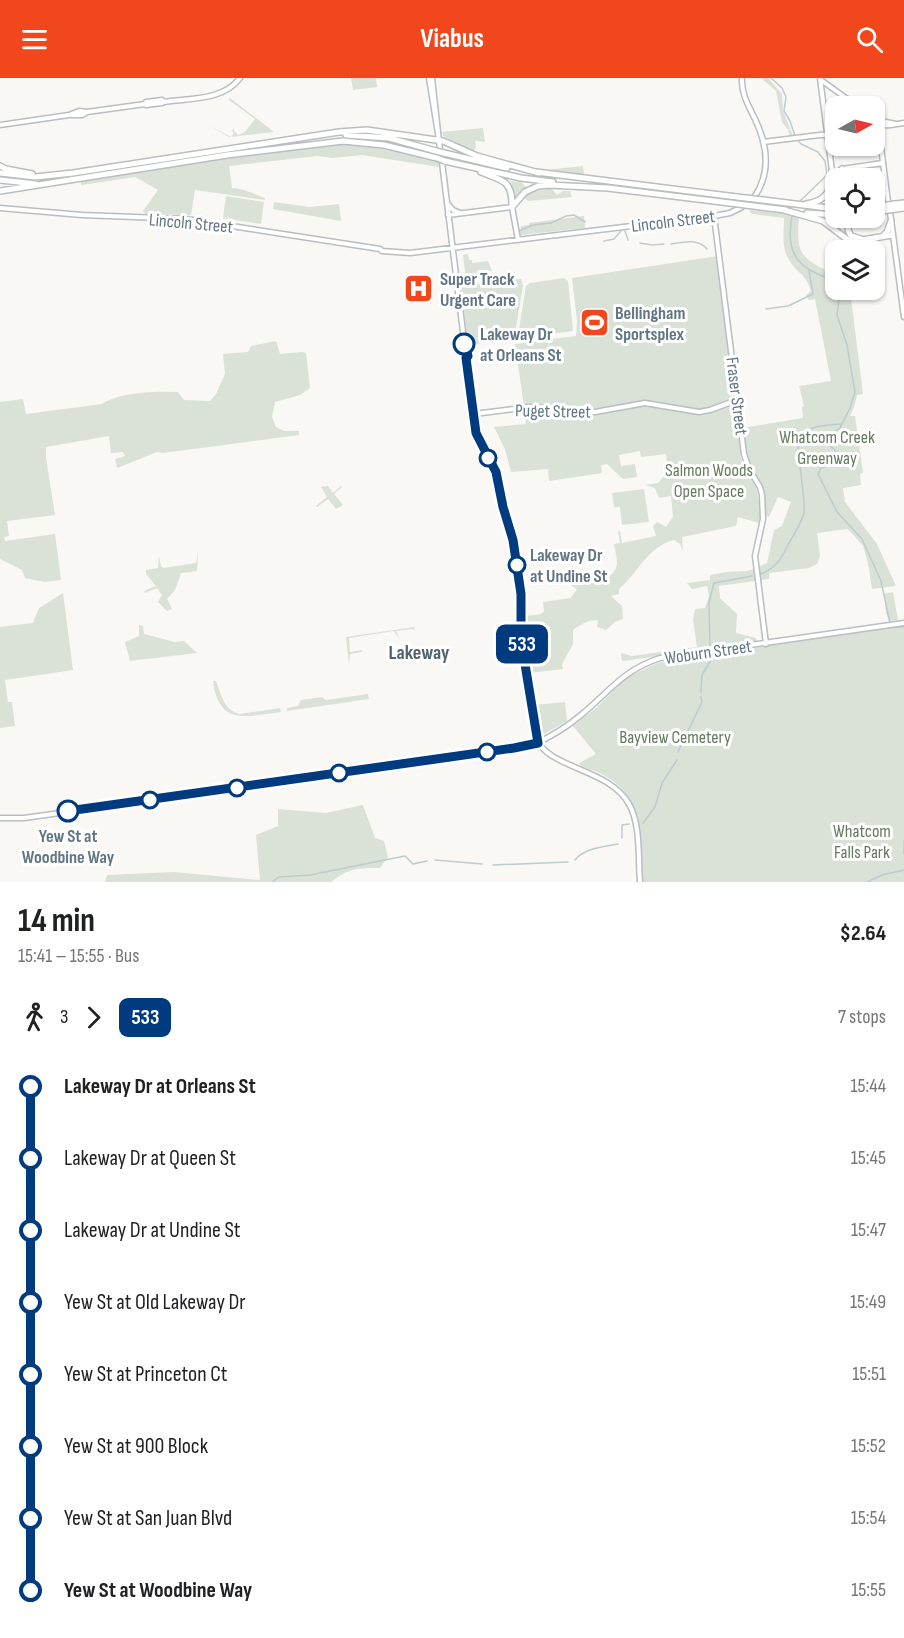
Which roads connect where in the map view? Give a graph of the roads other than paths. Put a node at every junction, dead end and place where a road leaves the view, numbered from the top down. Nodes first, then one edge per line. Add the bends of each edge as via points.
1 (240, 78) edge
2 (742, 78) edge
3 (820, 78) edge
4 (430, 80) edge
5 (836, 91) junction
6 (843, 96) edge
7 (823, 97) junction
8 (825, 112) edge
9 (885, 122) edge
10 (904, 123) edge
11 (0, 125) edge
12 (825, 135) edge
13 (300, 139) junction
14 (439, 141) junction
15 (763, 142) junction
16 (441, 156) junction
17 (882, 156) edge
18 (883, 163) junction
19 (459, 164) junction
20 (0, 166) edge
21 (849, 168) edge
22 (883, 168) edge
23 (538, 172) junction
24 (0, 173) edge
25 (73, 173) junction
26 (0, 180) edge
27 (62, 182) junction
28 (591, 187) junction
29 (0, 191) edge
30 (754, 196) dead end
31 (825, 197) edge
32 (447, 202) junction
33 (904, 203) edge
34 (746, 204) dead end
35 (807, 205) junction
36 (512, 207) junction
37 (825, 207) edge
38 (896, 207) junction
39 (0, 208) edge
40 (885, 208) edge
41 (904, 208) edge
42 (890, 212) dead end
43 (463, 213) junction
44 (448, 215) junction
45 (809, 215) junction
46 (825, 215) edge
47 (714, 216) junction
48 (891, 221) junction
49 (849, 228) edge
50 (892, 235) junction
51 (881, 237) junction
52 (865, 239) junction
53 (518, 240) junction
54 (452, 248) junction
55 (904, 317) edge
56 (737, 400) junction
57 (474, 414) junction
58 (904, 623) edge
59 (765, 644) junction
60 (538, 743) junction
61 (0, 818) edge
62 (640, 882) edge

1 - 11 street via 225,92
2 - 15 street via 743,93
3 - 5 street
3 - 7 street
4 - 14 street
4 - 14 street
5 - 6 street
5 - 7 street via 829,90
7 - 8 street
9 - 10 street
12 - 15 street
13 - 14 highway via 367,130
13 - 16 highway via 374,136
13 - 25 highway
14 - 16 street
14 - 23 highway
15 - 30 street via 765,174
16 - 19 highway
16 - 23 highway
16 - 27 highway via 384,144 343,141
16 - 32 street
17 - 18 street
18 - 21 street
18 - 22 street
19 - 28 highway via 521,178
19 - 36 highway via 505,182 511,190
20 - 25 highway via 33,174
23 - 35 highway, bridge
24 - 25 highway via 35,177
26 - 27 highway
27 - 29 highway
28 - 36 highway via 538,186 525,192
28 - 45 highway, bridge
31 - 35 highway
32 - 43 street
32 - 44 street
33 - 38 highway
34 - 47 street, Lincoln Street
35 - 37 highway
36 - 43 street
36 - 53 street
38 - 40 highway, bridge
38 - 41 highway
39 - 54 street, Lincoln Street via 186,219 410,254
42 - 48 street
43 - 44 street
44 - 54 street
45 - 46 highway
45 - 52 highway via 848,240
47 - 53 street, Lincoln Street
47 - 56 street, Fraser Street
48 - 50 street
48 - 51 highway via 888,232
49 - 52 highway via 854,238
50 - 51 highway
50 - 55 street
51 - 52 highway
53 - 54 street, Lincoln Street
54 - 57 street
56 - 57 street, Puget Street via 696,412 645,403 588,412 529,407
56 - 59 street, Fraser Street via 745,459 762,495 763,519 755,556
57 - 60 street via 479,440 498,476 513,540 521,594 521,640
58 - 59 street, Woburn Street
59 - 60 street, Woburn Street via 646,663 626,674 581,715
60 - 61 street via 24,818
60 - 62 street via 552,756 610,783 624,797 636,828

